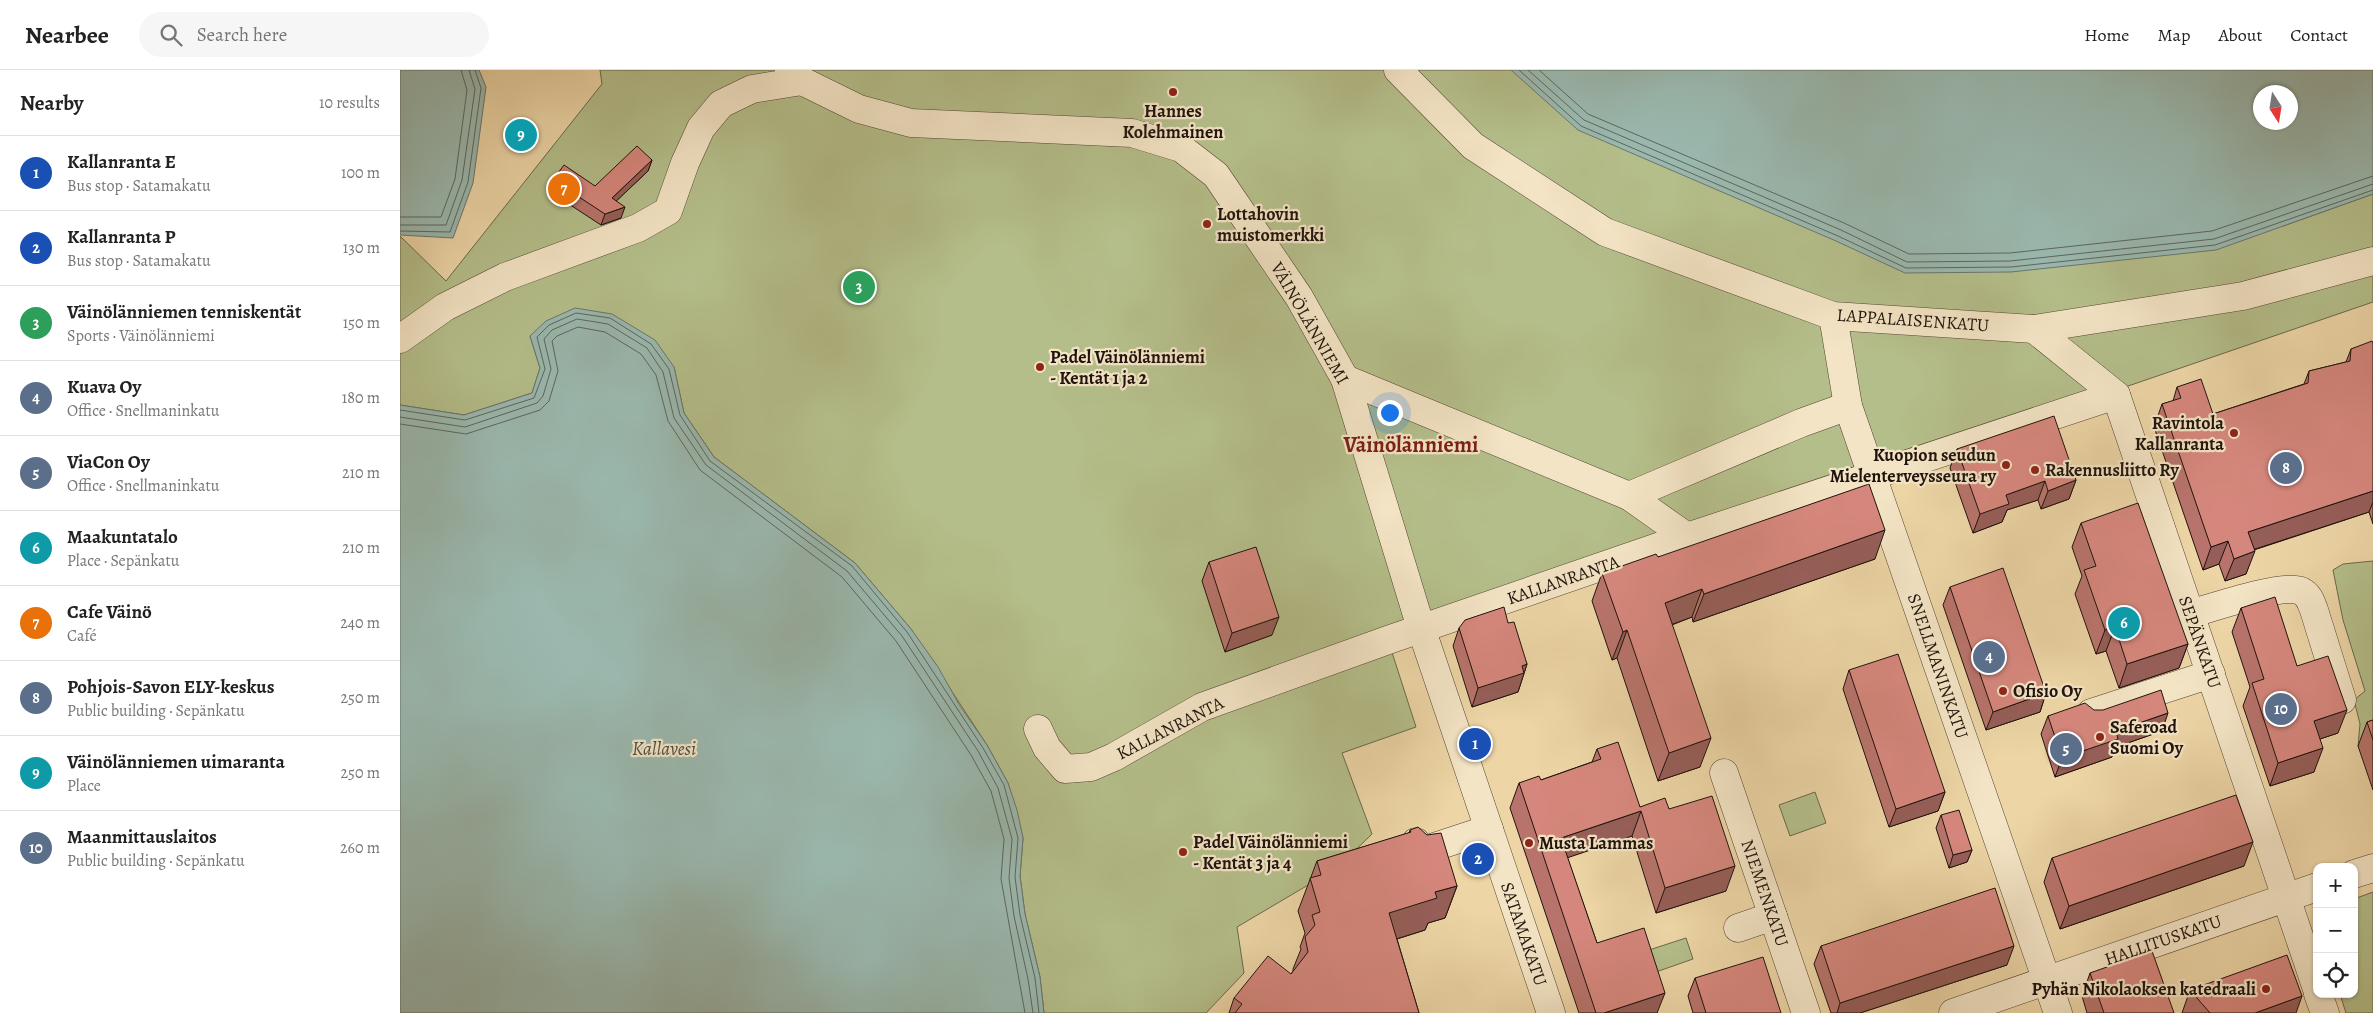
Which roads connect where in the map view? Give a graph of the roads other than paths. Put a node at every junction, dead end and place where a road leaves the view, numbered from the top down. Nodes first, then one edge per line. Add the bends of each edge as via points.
1 (1398, 70) edge
2 (796, 75) edge
3 (2373, 261) edge
4 (1833, 316) junction
5 (2034, 329) junction
6 (400, 339) edge
7 (1345, 379) junction
8 (2116, 395) junction
9 (1848, 406) junction
10 (1872, 477) junction
11 (1629, 496) junction
12 (1687, 537) junction
13 (2190, 614) junction
14 (1421, 628) junction
15 (2211, 674) junction
16 (2342, 700) edge
17 (2090, 713) edge
18 (1038, 729) dead end
19 (1724, 773) dead end
20 (1489, 829) junction
21 (1416, 842) edge
22 (2373, 868) edge
23 (2358, 873) edge
24 (2313, 888) edge
25 (2286, 898) junction
26 (1773, 916) junction
27 (1738, 928) dead end
28 (2313, 977) edge
29 (2047, 980) junction
30 (2319, 998) edge
31 (1551, 1013) edge
32 (1806, 1013) edge
33 (1953, 1013) edge
34 (2058, 1013) edge
35 (2325, 1013) edge

1 - 4 street, LAPPALAISENKATU via 1473,146 1605,232
2 - 6 street via 752,89 721,104 701,128 668,211 638,228 505,277 445,307
2 - 7 street, VÄINÖLÄNNIEMI via 859,109 911,124 1132,133 1181,148 1216,175 1299,297
3 - 5 street, LAPPALAISENKATU via 2243,296
4 - 5 street, LAPPALAISENKATU
4 - 9 street, SNELLMANINKATU
5 - 8 street
7 - 11 street
7 - 14 street, VÄINÖLÄNNIEMI
8 - 10 street, KALLANRANTA
8 - 13 street, SEPÄNKATU
9 - 10 street, SNELLMANINKATU
9 - 11 street
10 - 12 street, KALLANRANTA
10 - 29 street, SNELLMANINKATU
11 - 12 street
12 - 14 street, KALLANRANTA
13 - 15 street, SEPÄNKATU
13 - 16 street via 2272,592 2299,590 2309,596
14 - 18 street, KALLANRANTA via 1202,707 1114,757 1091,766 1065,769 1047,748
14 - 20 street, SATAMAKATU
15 - 17 street
15 - 25 street, SEPÄNKATU
19 - 26 street, NIEMENKATU
20 - 21 street via 1419,852
20 - 31 street, SATAMAKATU
22 - 23 street
24 - 25 street, HALLITUSKATU
25 - 28 street, SEPÄNKATU
25 - 29 street, HALLITUSKATU
26 - 27 street
26 - 32 street, NIEMENKATU
29 - 33 street, HALLITUSKATU
29 - 34 street, SNELLMANINKATU
30 - 35 street

